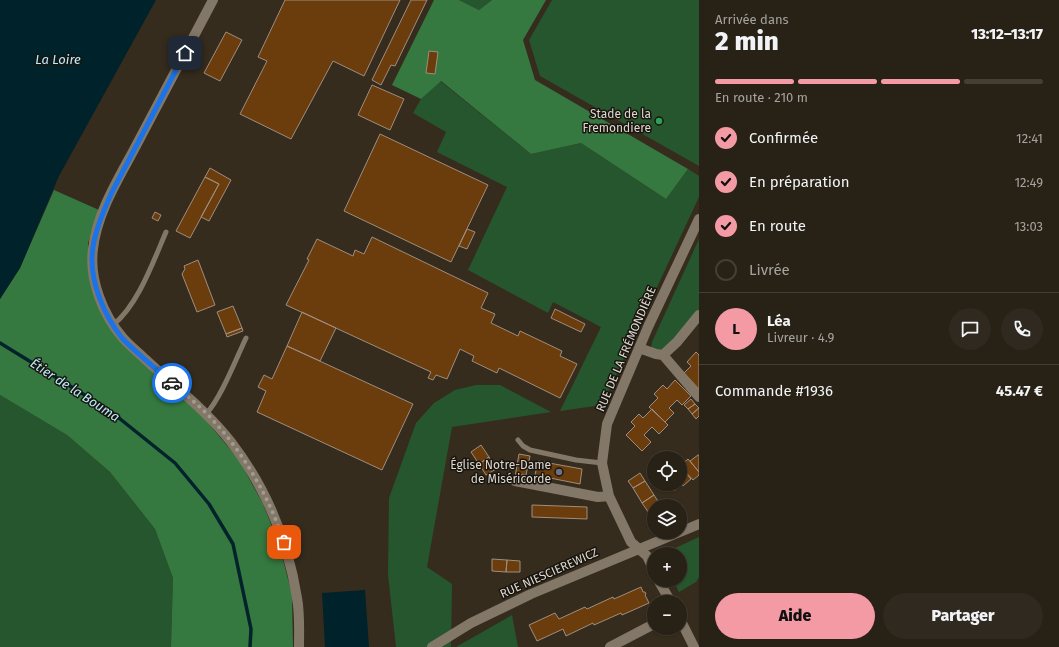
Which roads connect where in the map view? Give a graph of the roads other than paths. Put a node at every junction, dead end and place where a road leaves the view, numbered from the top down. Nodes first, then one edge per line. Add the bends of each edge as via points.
1 (213, 0) edge
2 (699, 219) edge
3 (166, 232) dead end
4 (699, 315) edge
5 (113, 325) junction
6 (246, 338) dead end
7 (639, 348) junction
8 (663, 355) junction
9 (699, 397) edge
10 (206, 414) junction
11 (518, 440) dead end
12 (602, 463) junction
13 (515, 481) dead end
14 (609, 496) junction
15 (699, 524) edge
16 (687, 529) edge
17 (663, 539) edge
18 (639, 549) junction
19 (647, 556) edge
20 (647, 628) edge
21 (687, 633) edge
22 (299, 647) edge
23 (432, 647) edge
24 (610, 647) edge
25 (694, 647) edge

1 - 5 street via 112,192 97,231 92,266 97,290
2 - 7 street, RUE DE LA FRÉMONDIÈRE
3 - 5 lane via 132,304
4 - 8 street
5 - 10 street via 123,338
6 - 10 lane via 211,409
7 - 8 street
7 - 12 street, RUE DE LA FRÉMONDIÈRE via 607,424
8 - 9 street
10 - 22 street via 231,442 250,470 280,529 297,600
11 - 12 lane via 530,450
12 - 14 street, RUE DE LA FRÉMONDIÈRE
13 - 14 street via 598,497
14 - 18 street, RUE DE LA FRÉMONDIÈRE via 631,542
15 - 16 street, RUE NIESCIEREWICZ
17 - 18 street, RUE NIESCIEREWICZ
18 - 19 street, RUE DE LA FRÉMONDIÈRE
18 - 23 street, RUE NIESCIEREWICZ via 531,594 471,623
20 - 24 street
21 - 25 street

